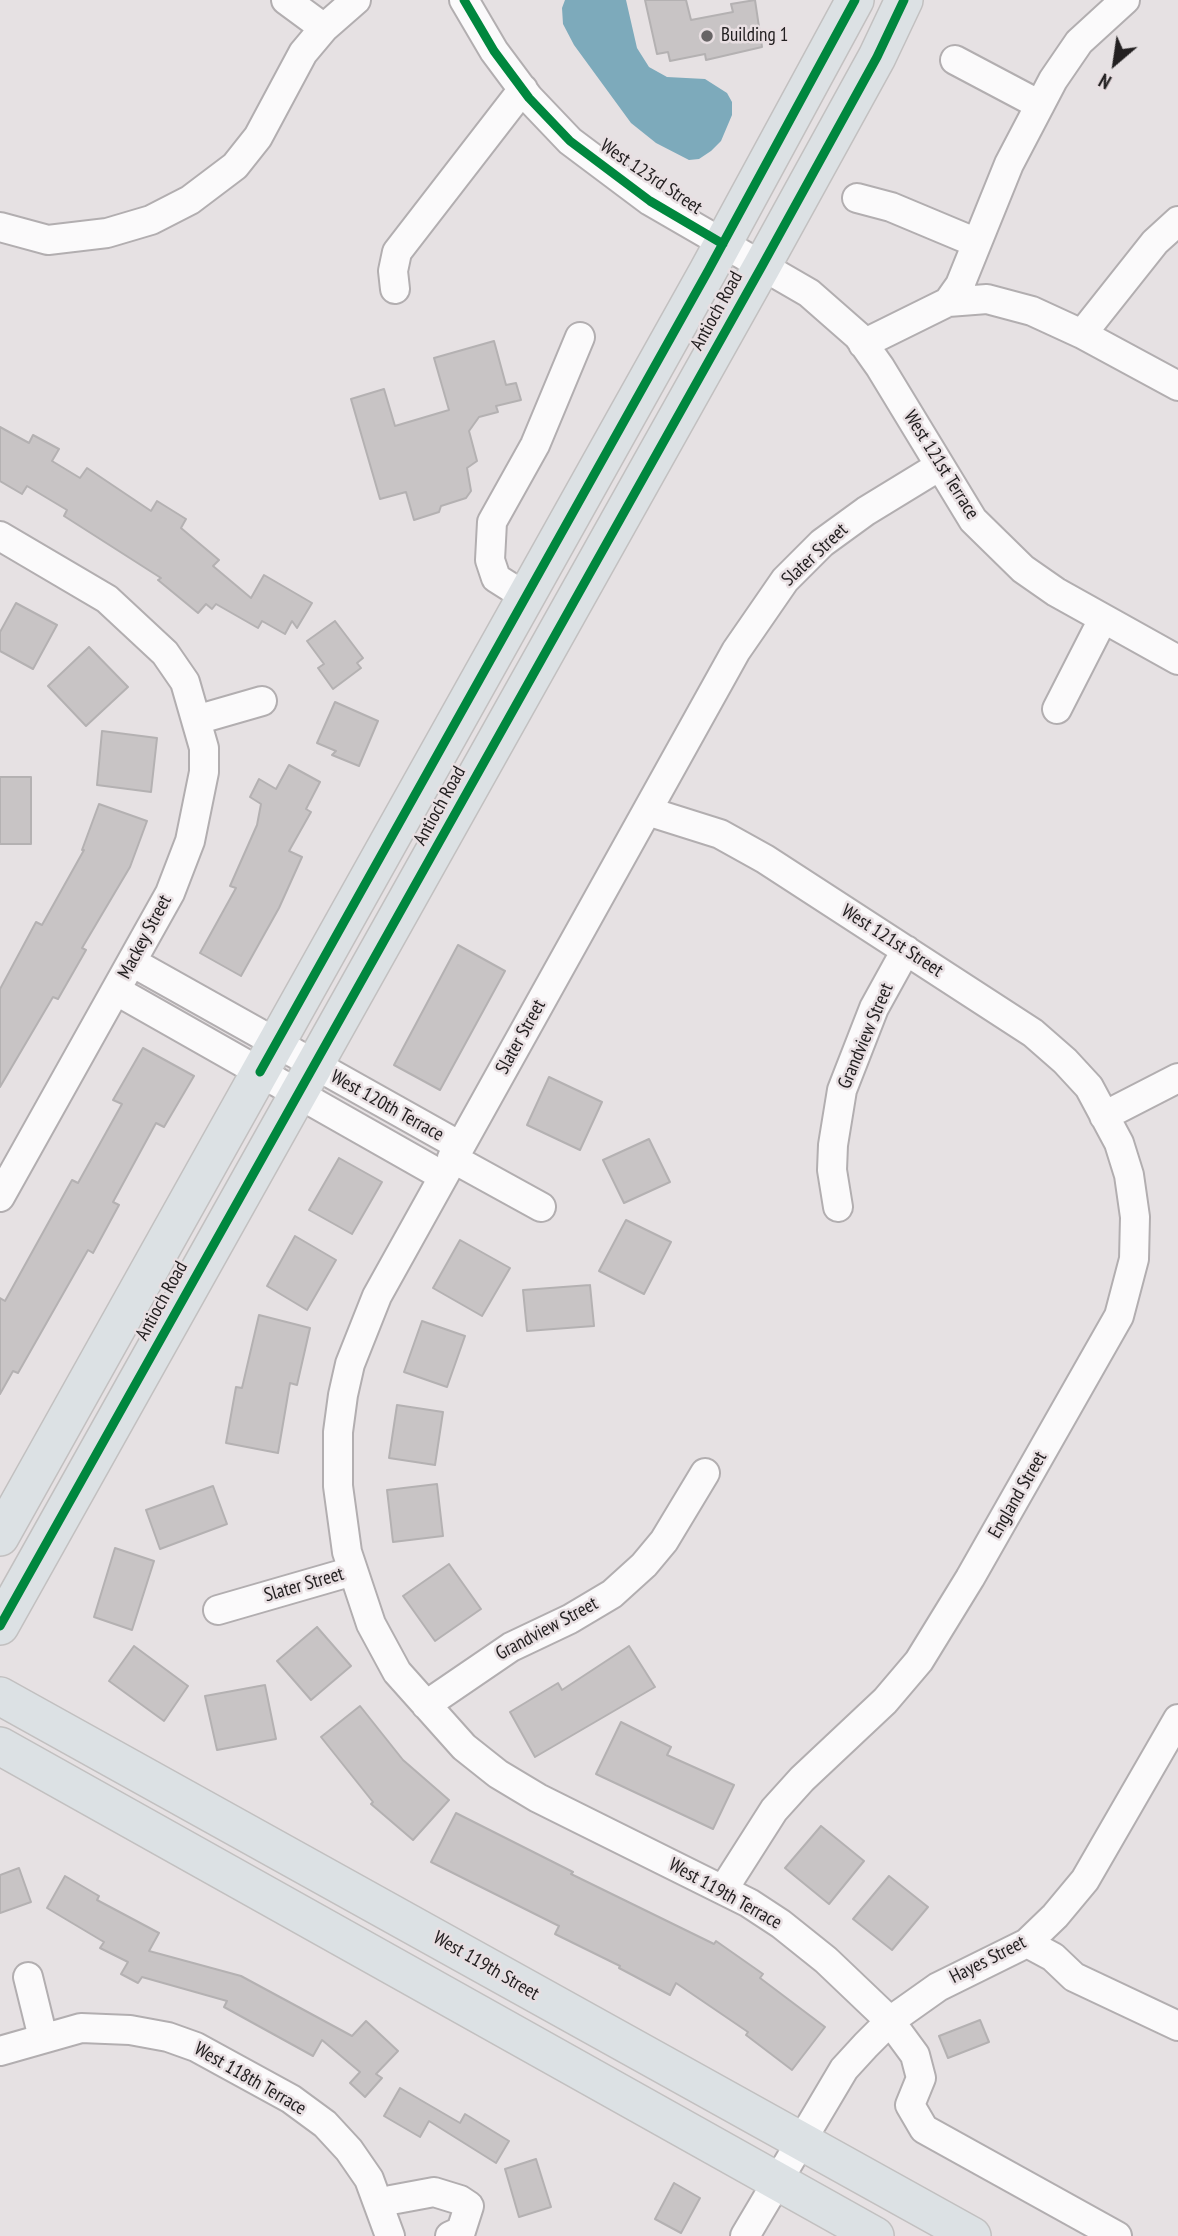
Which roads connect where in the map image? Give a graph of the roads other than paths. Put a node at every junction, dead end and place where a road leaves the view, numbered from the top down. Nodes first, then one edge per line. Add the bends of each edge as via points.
1 (286, 0) edge
2 (356, 0) edge
3 (464, 0) edge
4 (855, 0) edge
5 (904, 0) edge
6 (1125, 0) edge
7 (324, 28) junction
8 (955, 60) dead end
9 (523, 89) junction
10 (1040, 105) junction
11 (857, 198) dead end
12 (1178, 221) edge
13 (0, 228) edge
14 (977, 243) junction
15 (723, 244) junction
16 (762, 266) junction
17 (396, 289) dead end
18 (948, 302) junction
19 (1082, 334) junction
20 (580, 337) dead end
21 (863, 344) junction
22 (1178, 386) edge
23 (939, 467) junction
24 (0, 536) edge
25 (526, 597) junction
26 (1103, 619) junction
27 (1178, 660) edge
28 (262, 701) dead end
29 (1057, 709) dead end
30 (197, 720) junction
31 (647, 811) junction
32 (906, 950) junction
33 (132, 962) junction
34 (117, 991) junction
35 (268, 1058) junction
36 (1178, 1078) edge
37 (306, 1079) junction
38 (1104, 1116) junction
39 (452, 1160) junction
40 (0, 1197) edge
41 (541, 1207) dead end
42 (838, 1208) dead end
43 (705, 1473) dead end
44 (0, 1537) edge
45 (353, 1571) junction
46 (218, 1610) dead end
47 (0, 1626) edge
48 (0, 1696) edge
49 (426, 1705) junction
50 (1178, 1719) edge
51 (0, 1746) edge
52 (723, 1890) junction
53 (1027, 1943) junction
54 (28, 1977) dead end
55 (890, 2021) junction
56 (1178, 2026) edge
57 (43, 2038) junction
58 (0, 2051) edge
59 (799, 2141) junction
60 (775, 2180) junction
61 (380, 2207) junction
62 (390, 2236) edge
63 (450, 2236) edge
64 (745, 2236) edge
65 (875, 2236) edge
66 (972, 2236) edge
67 (1117, 2236) edge

1 - 7 street
2 - 7 street
3 - 9 street, West 123rd Street
4 - 15 main road, Antioch Road
5 - 16 main road, Antioch Road
6 - 10 street via 1079,42
7 - 13 street via 303,52 258,137 235,166 190,200 152,220 107,233 48,240
8 - 10 street
9 - 15 street, West 123rd Street via 570,141 617,179
9 - 17 street via 397,252
10 - 14 street via 1009,164
11 - 14 street via 891,207
12 - 19 street via 1155,242
14 - 18 street
15 - 16 street, West 121st Terrace
15 - 25 main road, Antioch Road
16 - 21 street, West 121st Terrace via 809,293
16 - 37 main road, Antioch Road
18 - 19 street via 988,299 1032,311
18 - 21 street
19 - 22 street
20 - 25 street via 534,444 492,522 490,560 496,578
21 - 23 street, West 121st Terrace
23 - 26 street, West 121st Terrace via 974,520 1023,569
23 - 31 street, Slater Street via 844,527 785,580 742,641
24 - 30 street via 86,584 150,636 185,682
25 - 35 main road, Antioch Road
26 - 27 street, West 121st Terrace
26 - 29 street
28 - 30 street
30 - 33 street, Mackey Street via 204,772 190,841 170,893
31 - 32 street, West 121st Street via 720,834
31 - 39 street, Slater Street
32 - 38 street, West 121st Street via 1033,1033 1088,1087
32 - 42 street, Grandview Street via 874,1008 842,1090 832,1170
33 - 34 street, Mackey Street
33 - 35 street, West 120th Terrace
34 - 35 street, West 120th Terrace
34 - 40 street, Mackey Street
35 - 37 street, West 120th Terrace
35 - 44 main road, Antioch Road
36 - 38 street
37 - 39 street, West 120th Terrace
37 - 47 main road, Antioch Road
38 - 52 street, England Street via 1129,1175 1135,1238 1130,1280 1107,1343 919,1661 885,1701 774,1810
39 - 41 street, West 120th Terrace
39 - 45 street, Slater Street via 377,1296 348,1374 338,1432 338,1486
43 - 49 street, Grandview Street via 664,1541 612,1594 511,1647
45 - 46 street, Slater Street
45 - 49 street, West 119th Terrace via 397,1672
48 - 59 main road, West 119th Street
49 - 52 street, West 119th Terrace via 464,1748 498,1774
50 - 53 street, Hayes Street via 1085,1880
51 - 60 main road
52 - 55 street, West 119th Terrace via 782,1924
53 - 55 street, Hayes Street via 938,1987
53 - 56 street via 1053,1957 1074,1977
54 - 57 street
55 - 59 street, Hayes Street via 844,2069
55 - 67 street, West 119th Terrace via 915,2054 921,2078 910,2105 924,2129
57 - 58 street
57 - 61 street, West 118th Terrace via 81,2028 130,2030 169,2037 212,2054 321,2121 369,2179
59 - 60 street, Hayes Street
59 - 66 main road, West 119th Street
60 - 64 street, Hayes Street
60 - 65 main road
61 - 62 street, West 118th Terrace
61 - 63 street via 391,2200 434,2192 469,2206 461,2231

